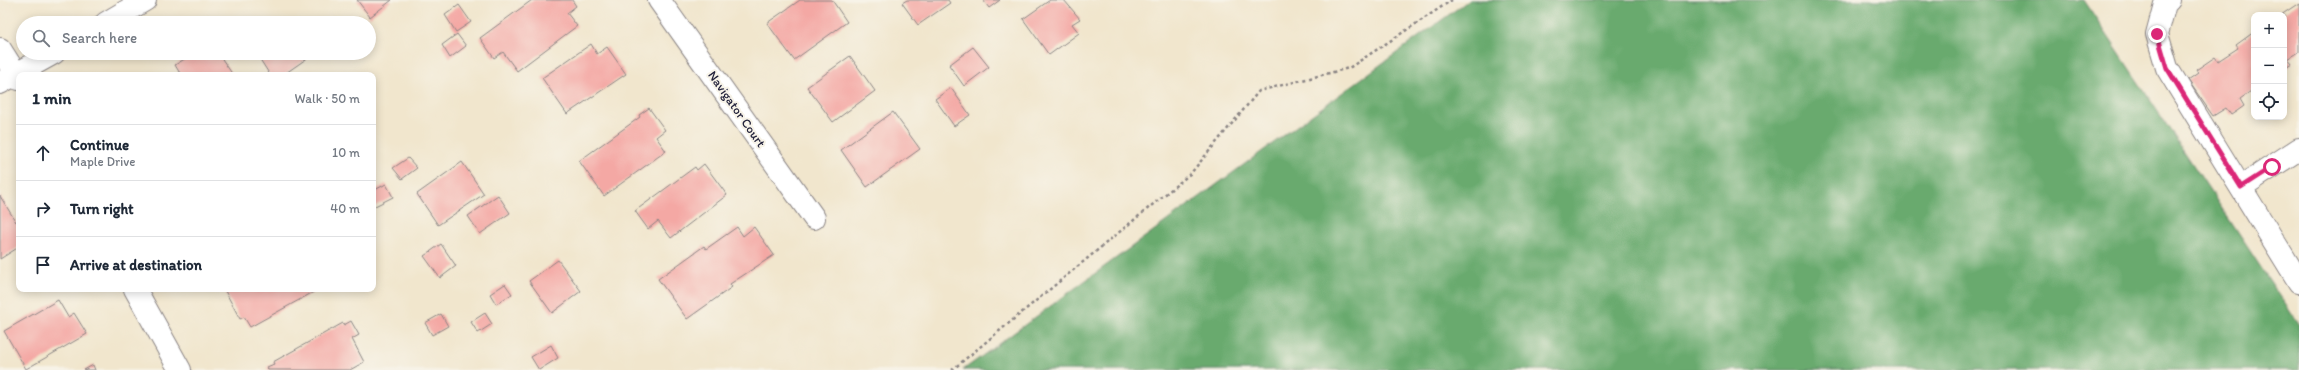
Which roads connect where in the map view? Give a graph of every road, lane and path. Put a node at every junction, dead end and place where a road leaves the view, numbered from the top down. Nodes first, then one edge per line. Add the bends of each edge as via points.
1 (145, 0) edge
2 (659, 0) edge
3 (1452, 0) edge
4 (2169, 0) edge
5 (118, 16) edge
6 (0, 49) edge
7 (43, 60) edge
8 (23, 72) edge
9 (12, 79) edge
10 (2299, 149) edge
11 (2241, 187) junction
12 (814, 218) dead end
13 (2299, 282) edge
14 (137, 292) edge
15 (180, 370) edge
16 (952, 370) edge

1 - 5 street
2 - 12 street, Navigator Court
3 - 16 path via 1349,68 1259,91 1191,173
4 - 11 street via 2165,4 2157,34 2167,68
6 - 9 street
7 - 8 street
10 - 11 street
11 - 13 street
14 - 15 street

